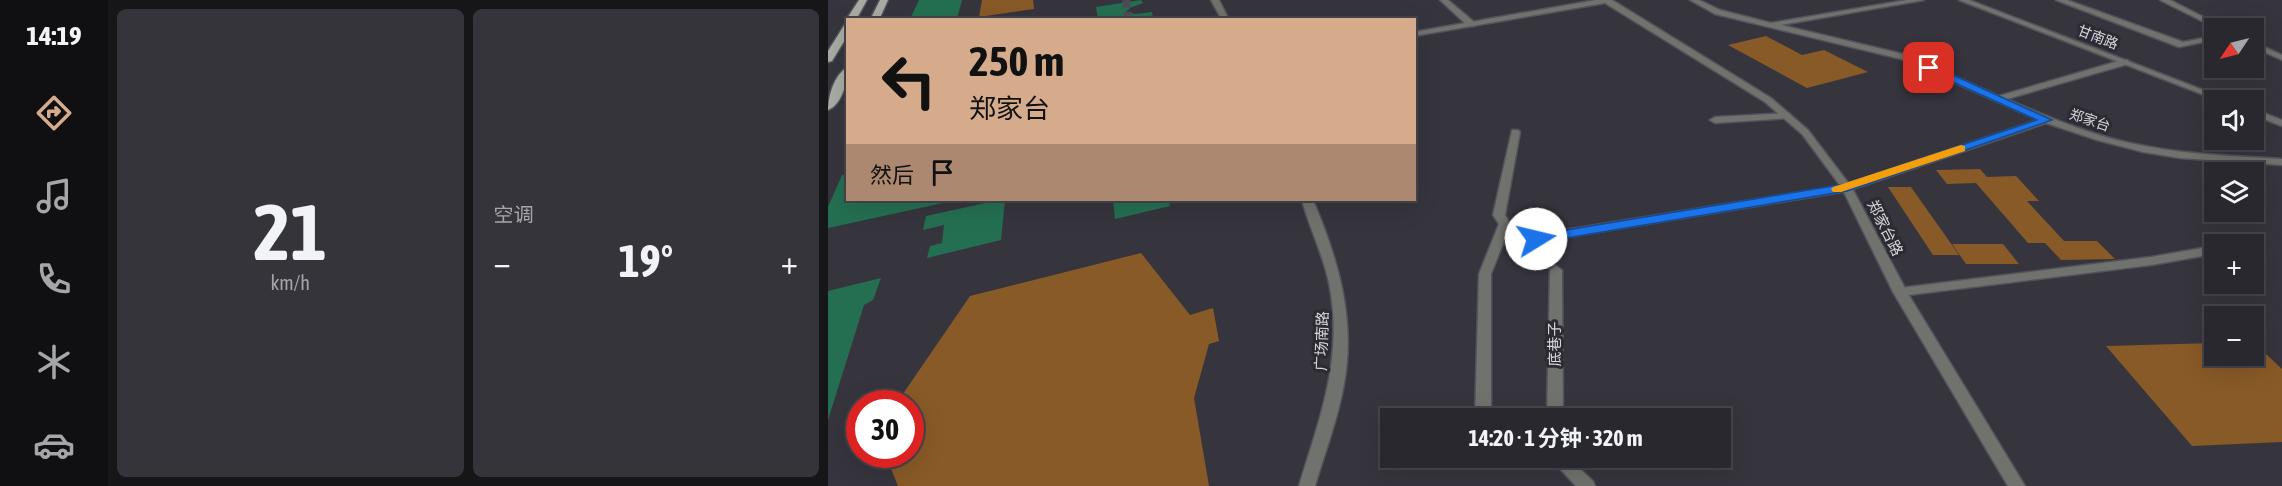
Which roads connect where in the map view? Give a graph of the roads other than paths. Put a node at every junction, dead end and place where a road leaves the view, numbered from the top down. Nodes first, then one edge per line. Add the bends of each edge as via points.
1 (863, 0) edge
2 (884, 0) edge
3 (1215, 0) edge
4 (1444, 0) edge
5 (1606, 0) edge
6 (1694, 0) edge
7 (1920, 0) edge
8 (1963, 0) edge
9 (2060, 0) edge
10 (2164, 0) edge
11 (852, 18) edge
12 (875, 18) edge
13 (1225, 18) edge
14 (2204, 20) edge
15 (1471, 24) junction
16 (1769, 25) junction
17 (846, 29) edge
18 (1416, 34) edge
19 (2204, 40) edge
20 (2264, 49) edge
21 (2282, 58) edge
22 (828, 59) edge
23 (2125, 62) junction
24 (846, 74) edge
25 (2204, 92) edge
26 (1999, 99) junction
27 (828, 107) edge
28 (1787, 116) junction
29 (2264, 116) edge
30 (1715, 120) dead end
31 (2046, 120) junction
32 (2282, 123) edge
33 (1515, 132) dead end
34 (2282, 162) edge
35 (1847, 188) junction
36 (1307, 201) edge
37 (1504, 225) junction
38 (2204, 252) edge
39 (1556, 270) dead end
40 (1900, 292) junction
41 (1483, 408) edge
42 (1555, 408) edge
43 (1568, 468) edge
44 (1307, 486) edge
45 (1587, 486) edge
46 (2017, 486) edge

1 - 11 main road
2 - 12 main road
3 - 13 street
4 - 15 street
5 - 15 street
5 - 28 street, 郑家台路 via 1768,100
6 - 16 street, 郑家台 via 1718,12
7 - 16 street
8 - 23 street, 甘南路
9 - 19 street via 2182,45
10 - 14 street
15 - 18 street
16 - 26 street, 郑家台 via 1904,57
17 - 22 main road
20 - 21 street
23 - 25 street, 甘南路
23 - 26 street
24 - 27 main road
26 - 31 street, 郑家台
28 - 30 street
28 - 35 street, 郑家台路 via 1805,132
29 - 32 street
31 - 34 street, 郑家台 via 2143,149
31 - 35 street
33 - 37 street via 1499,215
35 - 37 street via 1519,242
35 - 40 street, 郑家台路
36 - 44 street, 广场南路 via 1328,249 1339,298 1342,336 1339,371
37 - 41 street via 1485,274
38 - 40 street
39 - 42 street, 底巷子
40 - 46 street, 郑家台路
43 - 45 street

